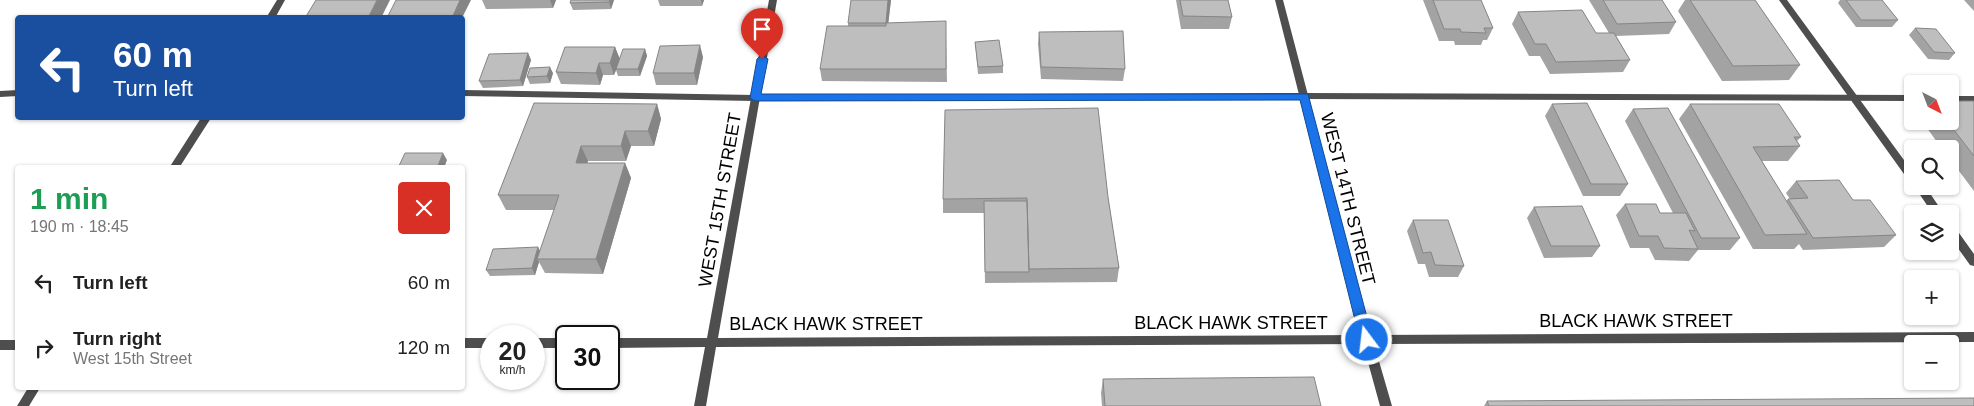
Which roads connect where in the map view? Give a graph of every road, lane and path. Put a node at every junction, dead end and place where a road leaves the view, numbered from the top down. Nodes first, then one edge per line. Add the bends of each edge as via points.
1 (281, 0) edge
2 (773, 0) edge
3 (1279, 0) edge
4 (1783, 0) edge
5 (272, 15) edge
6 (0, 94) edge
7 (15, 94) edge
8 (465, 94) edge
9 (1304, 96) junction
10 (755, 98) junction
11 (1854, 98) junction
12 (1904, 98) edge
13 (1959, 99) edge
14 (1974, 99) edge
15 (205, 120) edge
16 (176, 165) edge
17 (1904, 167) edge
18 (1959, 241) edge
19 (1974, 262) edge
20 (1974, 337) edge
21 (1367, 340) junction
22 (710, 342) junction
23 (465, 343) edge
24 (480, 343) edge
25 (620, 343) edge
26 (0, 345) edge
27 (15, 345) edge
28 (33, 390) edge
29 (23, 406) edge
30 (700, 406) edge
31 (1386, 406) edge

1 - 5 street
2 - 10 street, WEST 15TH STREET
3 - 9 street, WEST 14TH STREET
4 - 11 street
6 - 7 street
8 - 10 street
9 - 10 street
9 - 11 street
9 - 21 street, WEST 14TH STREET
10 - 22 street, WEST 15TH STREET
11 - 12 street
11 - 17 street
13 - 14 street
15 - 16 street
18 - 19 street
20 - 21 street, BLACK HAWK STREET
21 - 22 street, BLACK HAWK STREET
21 - 31 street, WEST 14TH STREET
22 - 25 street, BLACK HAWK STREET
22 - 30 street, WEST 15TH STREET
23 - 24 street
26 - 27 street
28 - 29 street

